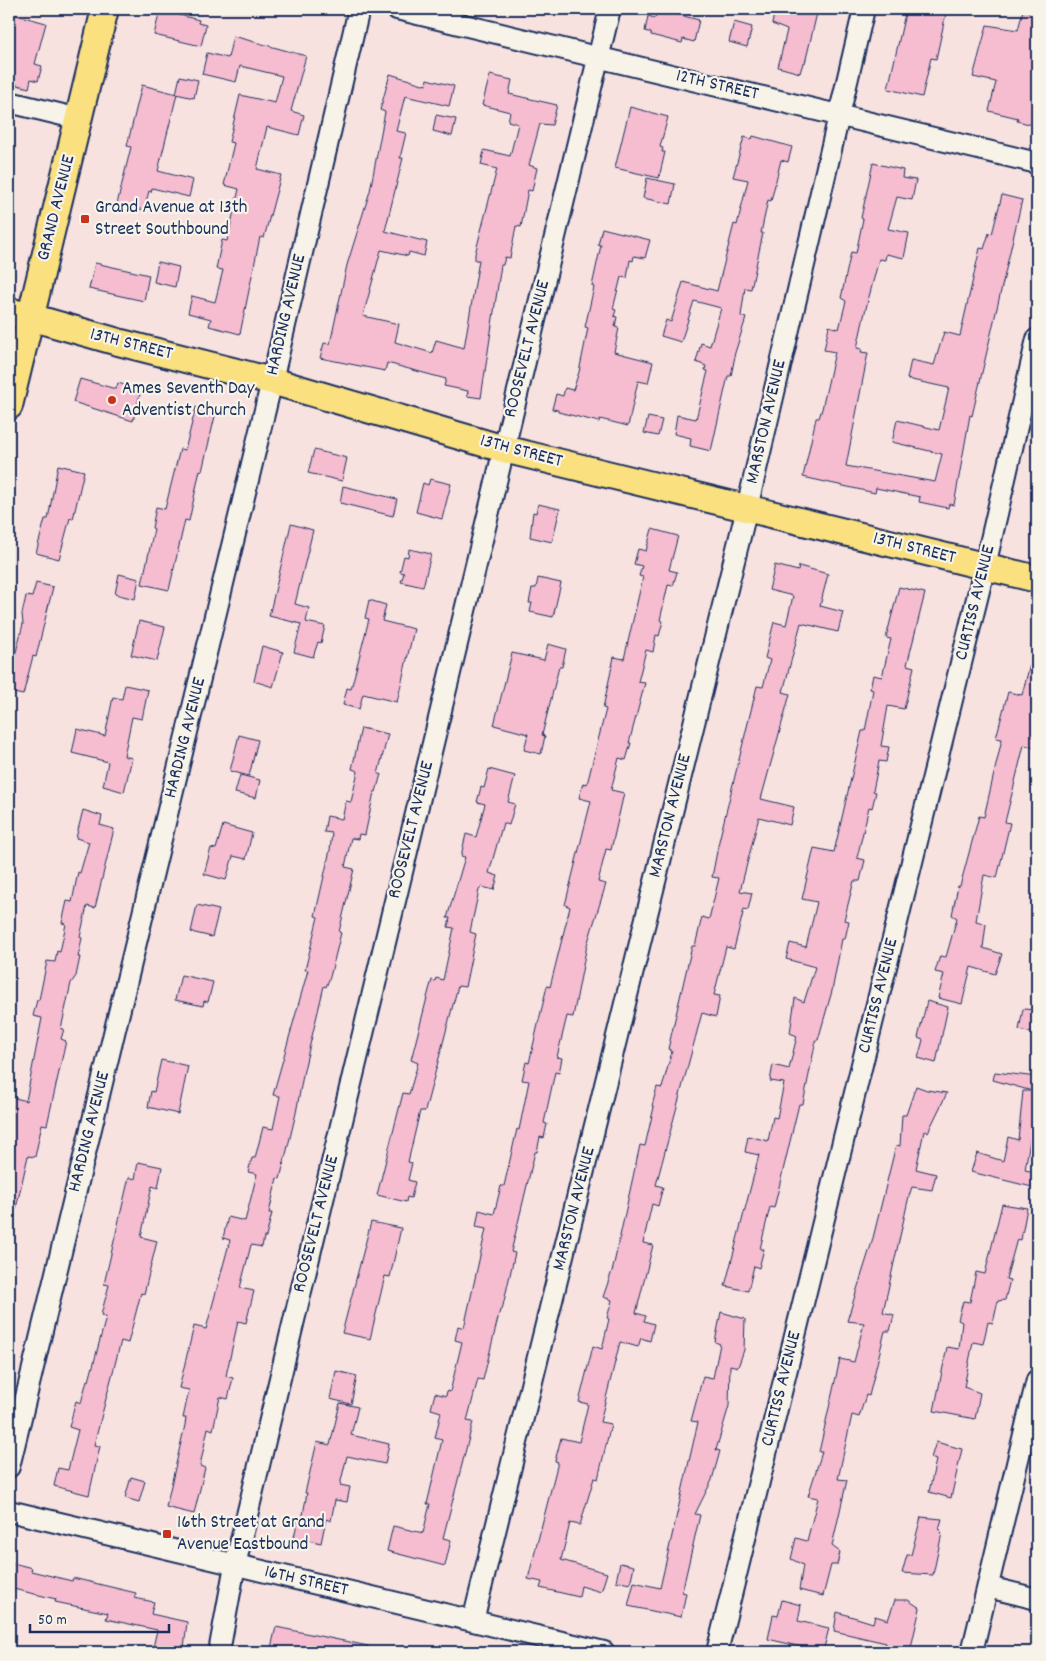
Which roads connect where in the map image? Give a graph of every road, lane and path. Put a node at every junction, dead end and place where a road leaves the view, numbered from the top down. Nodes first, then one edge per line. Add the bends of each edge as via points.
1 (105, 9) edge
2 (359, 9) edge
3 (397, 9) edge
4 (610, 9) edge
5 (864, 9) edge
6 (598, 58) junction
7 (9, 102) edge
8 (838, 115) junction
9 (79, 119) junction
10 (1037, 163) edge
11 (19, 315) edge
12 (1037, 339) edge
13 (272, 381) junction
14 (9, 406) edge
15 (504, 448) junction
16 (747, 508) junction
17 (985, 566) junction
18 (1037, 579) edge
19 (1037, 1380) edge
20 (9, 1467) edge
21 (9, 1511) edge
22 (235, 1565) junction
23 (988, 1587) junction
24 (1037, 1599) edge
25 (473, 1621) junction
26 (219, 1652) edge
27 (604, 1652) edge
28 (717, 1652) edge
29 (972, 1652) edge

1 - 9 main road, GRAND AVENUE
2 - 13 street, HARDING AVENUE
3 - 6 street, 12TH STREET
4 - 6 street, ROOSEVELT AVENUE
5 - 8 street, MARSTON AVENUE
6 - 8 street, 12TH STREET
6 - 15 street, ROOSEVELT AVENUE
7 - 9 street
8 - 10 street, 12TH STREET
8 - 16 street, MARSTON AVENUE
9 - 11 main road, GRAND AVENUE
11 - 13 main road, 13TH STREET
11 - 14 main road, GRAND AVENUE
12 - 17 street, CURTISS AVENUE
13 - 15 main road, 13TH STREET
13 - 20 street, HARDING AVENUE
15 - 16 main road, 13TH STREET
15 - 22 street, ROOSEVELT AVENUE
16 - 17 main road, 13TH STREET
16 - 25 street, MARSTON AVENUE
17 - 18 main road, 13TH STREET
17 - 28 street, CURTISS AVENUE
19 - 23 street
21 - 22 street, 16TH STREET
22 - 25 street, 16TH STREET
22 - 26 street, ROOSEVELT AVENUE
23 - 24 street
23 - 29 street
25 - 27 street, 16TH STREET

